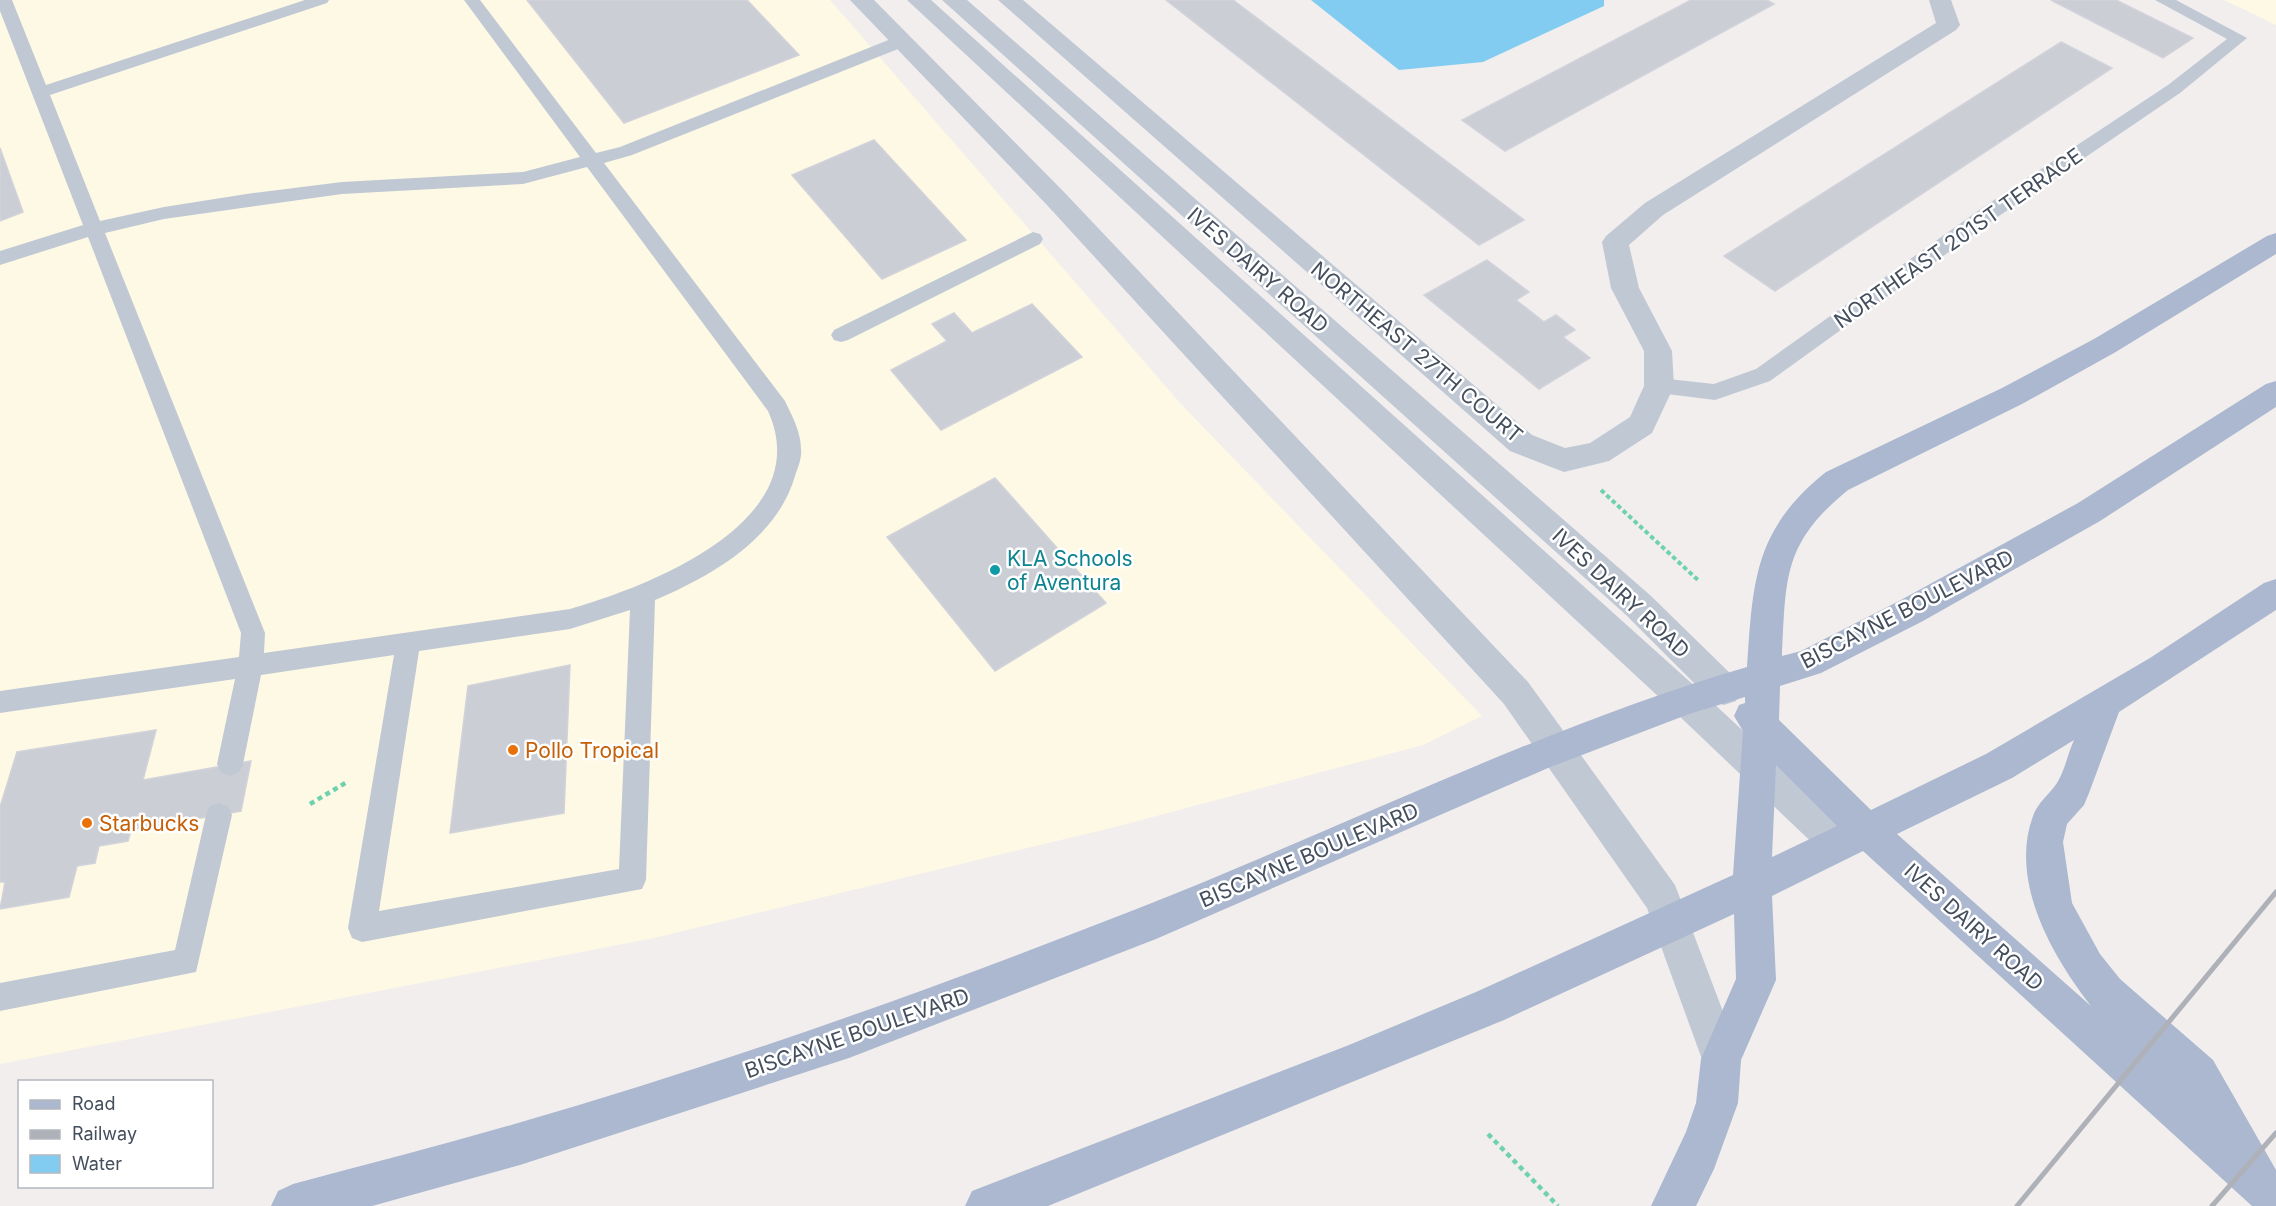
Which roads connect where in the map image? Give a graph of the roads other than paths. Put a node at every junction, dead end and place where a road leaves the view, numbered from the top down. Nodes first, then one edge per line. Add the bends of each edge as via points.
1 (4, 0) edge
2 (321, 0) edge
3 (472, 0) edge
4 (861, 0) edge
5 (918, 0) edge
6 (953, 0) edge
7 (1009, 0) edge
8 (2163, 0) edge
9 (1944, 12) edge
10 (902, 41) junction
11 (40, 93) junction
12 (591, 160) junction
13 (93, 229) junction
14 (1033, 239) dead end
15 (2276, 242) edge
16 (0, 258) edge
17 (841, 335) dead end
18 (1659, 386) junction
19 (2276, 392) edge
20 (2276, 593) edge
21 (643, 597) junction
22 (408, 643) junction
23 (250, 666) junction
24 (1724, 690) junction
25 (1686, 700) junction
26 (0, 702) edge
27 (2105, 704) junction
28 (230, 764) dead end
29 (219, 815) dead end
30 (1851, 836) junction
31 (0, 997) edge
32 (1721, 1059) junction
33 (2271, 1195) edge
34 (293, 1206) edge
35 (987, 1206) edge
36 (1672, 1206) edge

1 - 11 lane
2 - 11 lane
3 - 12 lane
4 - 10 street
5 - 25 street, IVES DAIRY ROAD
6 - 24 street, IVES DAIRY ROAD via 1638,605
7 - 18 street, NORTHEAST 27TH COURT via 1521,443 1564,460 1598,453 1641,424
8 - 18 lane, NORTHEAST 201ST TERRACE via 2239,38 2174,89 1989,213 1763,375 1715,392
9 - 18 street, NORTHEAST 27TH COURT via 1654,209 1616,242 1625,288 1658,351
10 - 12 lane via 626,151
10 - 32 street via 1064,206 1516,693 1662,898
11 - 13 lane
12 - 13 lane via 524,178 342,188 164,213
12 - 21 lane via 777,407 788,430 790,455 779,489 761,517 724,551 685,577
13 - 16 lane
13 - 23 lane via 253,633
14 - 17 lane
15 - 32 main road via 2104,346 1954,426 1837,481 1795,519 1774,564 1768,603 1752,879 1756,980
19 - 24 main road, BISCAYNE BOULEVARD via 2098,506 1911,611 1809,663
20 - 27 main road
21 - 22 lane via 570,619
21 - 22 lane via 632,880 362,928
22 - 23 lane
23 - 26 lane
23 - 28 lane
24 - 25 main road, BISCAYNE BOULEVARD
24 - 30 main road, IVES DAIRY ROAD
25 - 30 street, IVES DAIRY ROAD
25 - 34 main road, BISCAYNE BOULEVARD via 1535,757 1142,926 849,1038 520,1144
27 - 30 main road via 1999,766
27 - 33 main road via 2071,793 2051,816 2044,842 2054,908 2086,968 2106,993 2198,1075
29 - 31 lane via 186,962
30 - 33 main road, IVES DAIRY ROAD
30 - 35 main road via 1490,1006 1257,1102
32 - 36 main road via 1717,1103 1693,1169

